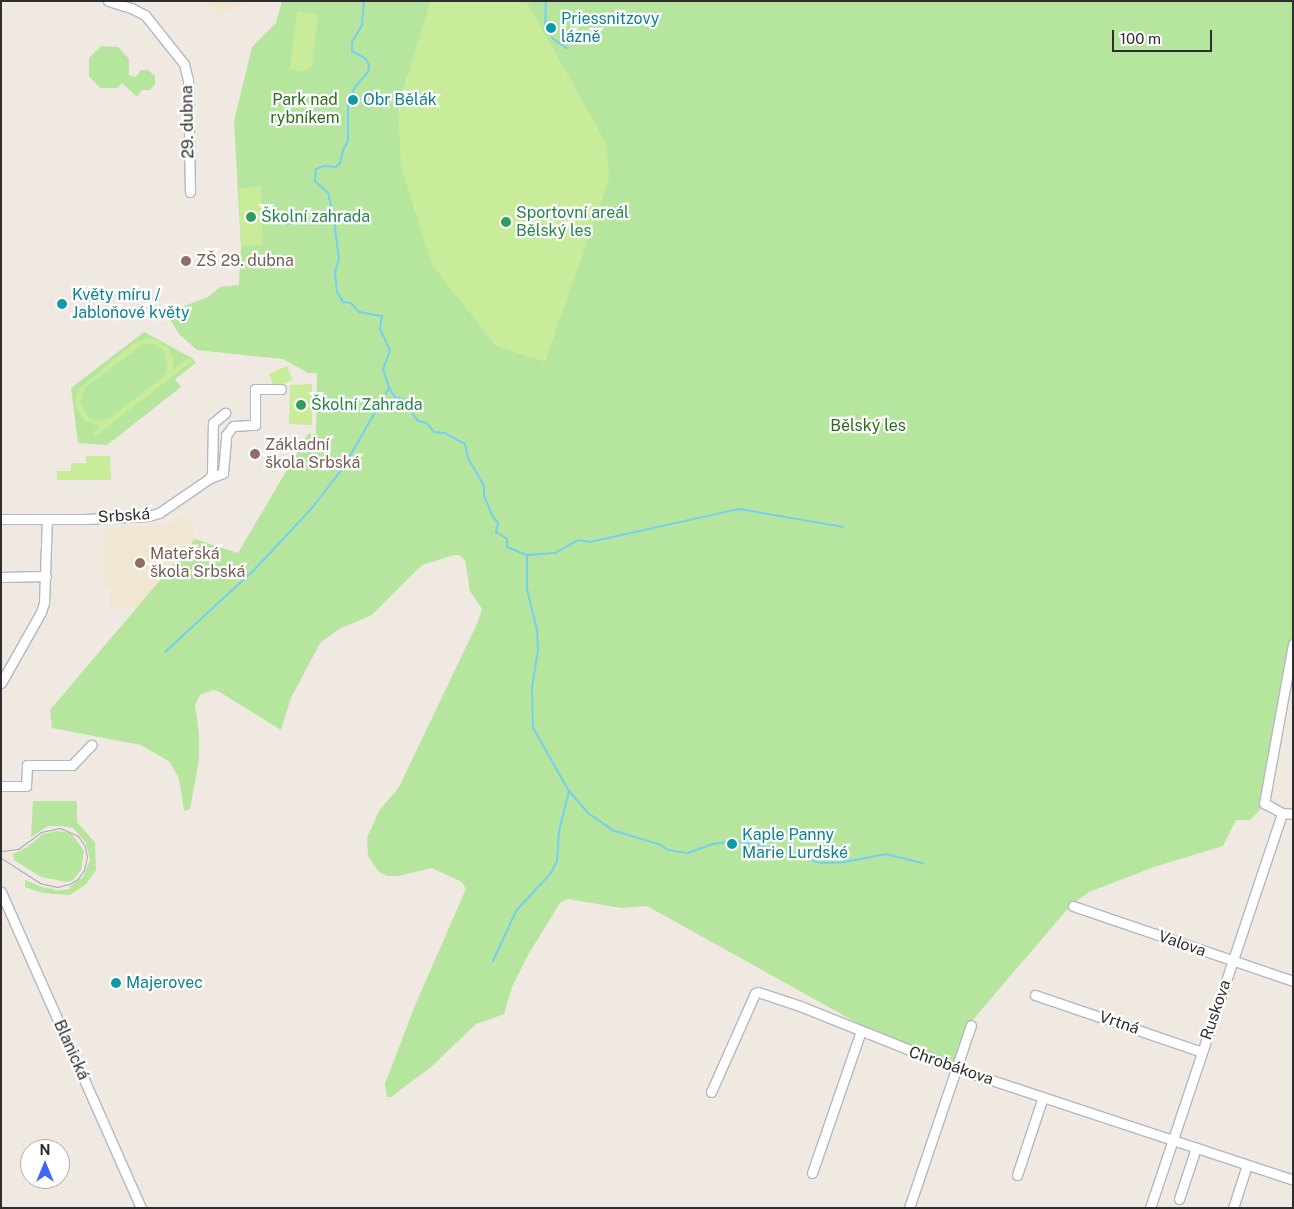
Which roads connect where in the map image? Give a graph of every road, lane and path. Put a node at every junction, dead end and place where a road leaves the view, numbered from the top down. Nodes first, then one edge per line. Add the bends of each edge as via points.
1 (108, 1) edge
2 (190, 192) dead end
3 (282, 389) dead end
4 (225, 413) dead end
5 (210, 478) junction
6 (47, 519) junction
7 (1, 520) edge
8 (46, 576) junction
9 (1, 577) edge
10 (1293, 644) edge
11 (1, 683) edge
12 (91, 745) dead end
13 (1, 786) edge
14 (1282, 813) junction
15 (1293, 814) edge
16 (1, 892) edge
17 (1073, 906) dead end
18 (1233, 962) junction
19 (1293, 981) edge
20 (1035, 994) dead end
21 (971, 1025) dead end
22 (861, 1032) junction
23 (1202, 1052) junction
24 (955, 1068) junction
25 (711, 1092) dead end
26 (1043, 1097) junction
27 (1172, 1140) junction
28 (1196, 1148) junction
29 (1247, 1165) junction
30 (812, 1173) dead end
31 (1017, 1175) dead end
32 (1293, 1180) edge
33 (1179, 1199) dead end
34 (141, 1208) edge
35 (909, 1208) edge
36 (1150, 1208) edge
37 (1233, 1208) edge

1 - 2 street, 29. dubna via 145,15 184,64 188,80
3 - 5 street, Srbská via 255,389 255,425 233,426 226,435 223,473
4 - 5 street via 214,423
5 - 6 street, Srbská via 167,509 148,516
6 - 7 street, Srbská
6 - 8 street
8 - 9 street
8 - 11 street via 42,612
10 - 14 street via 1264,804
12 - 13 street via 72,765 27,765 26,786
14 - 15 street
14 - 18 street, Ruskova
16 - 34 street, Blanická
17 - 18 street, Valova
18 - 19 street, Valova
18 - 23 street, Ruskova
20 - 23 street, Vrtná
21 - 24 street
22 - 24 street, Chrobákova
22 - 25 street, Chrobákova via 779,997 754,992
22 - 30 street
23 - 27 street, Ruskova
24 - 26 street, Chrobákova
24 - 35 street
26 - 27 street, Chrobákova
26 - 31 street
27 - 28 street, Chrobákova
27 - 36 street, Ruskova
28 - 29 street, Chrobákova
28 - 33 street
29 - 32 street, Chrobákova
29 - 37 street

